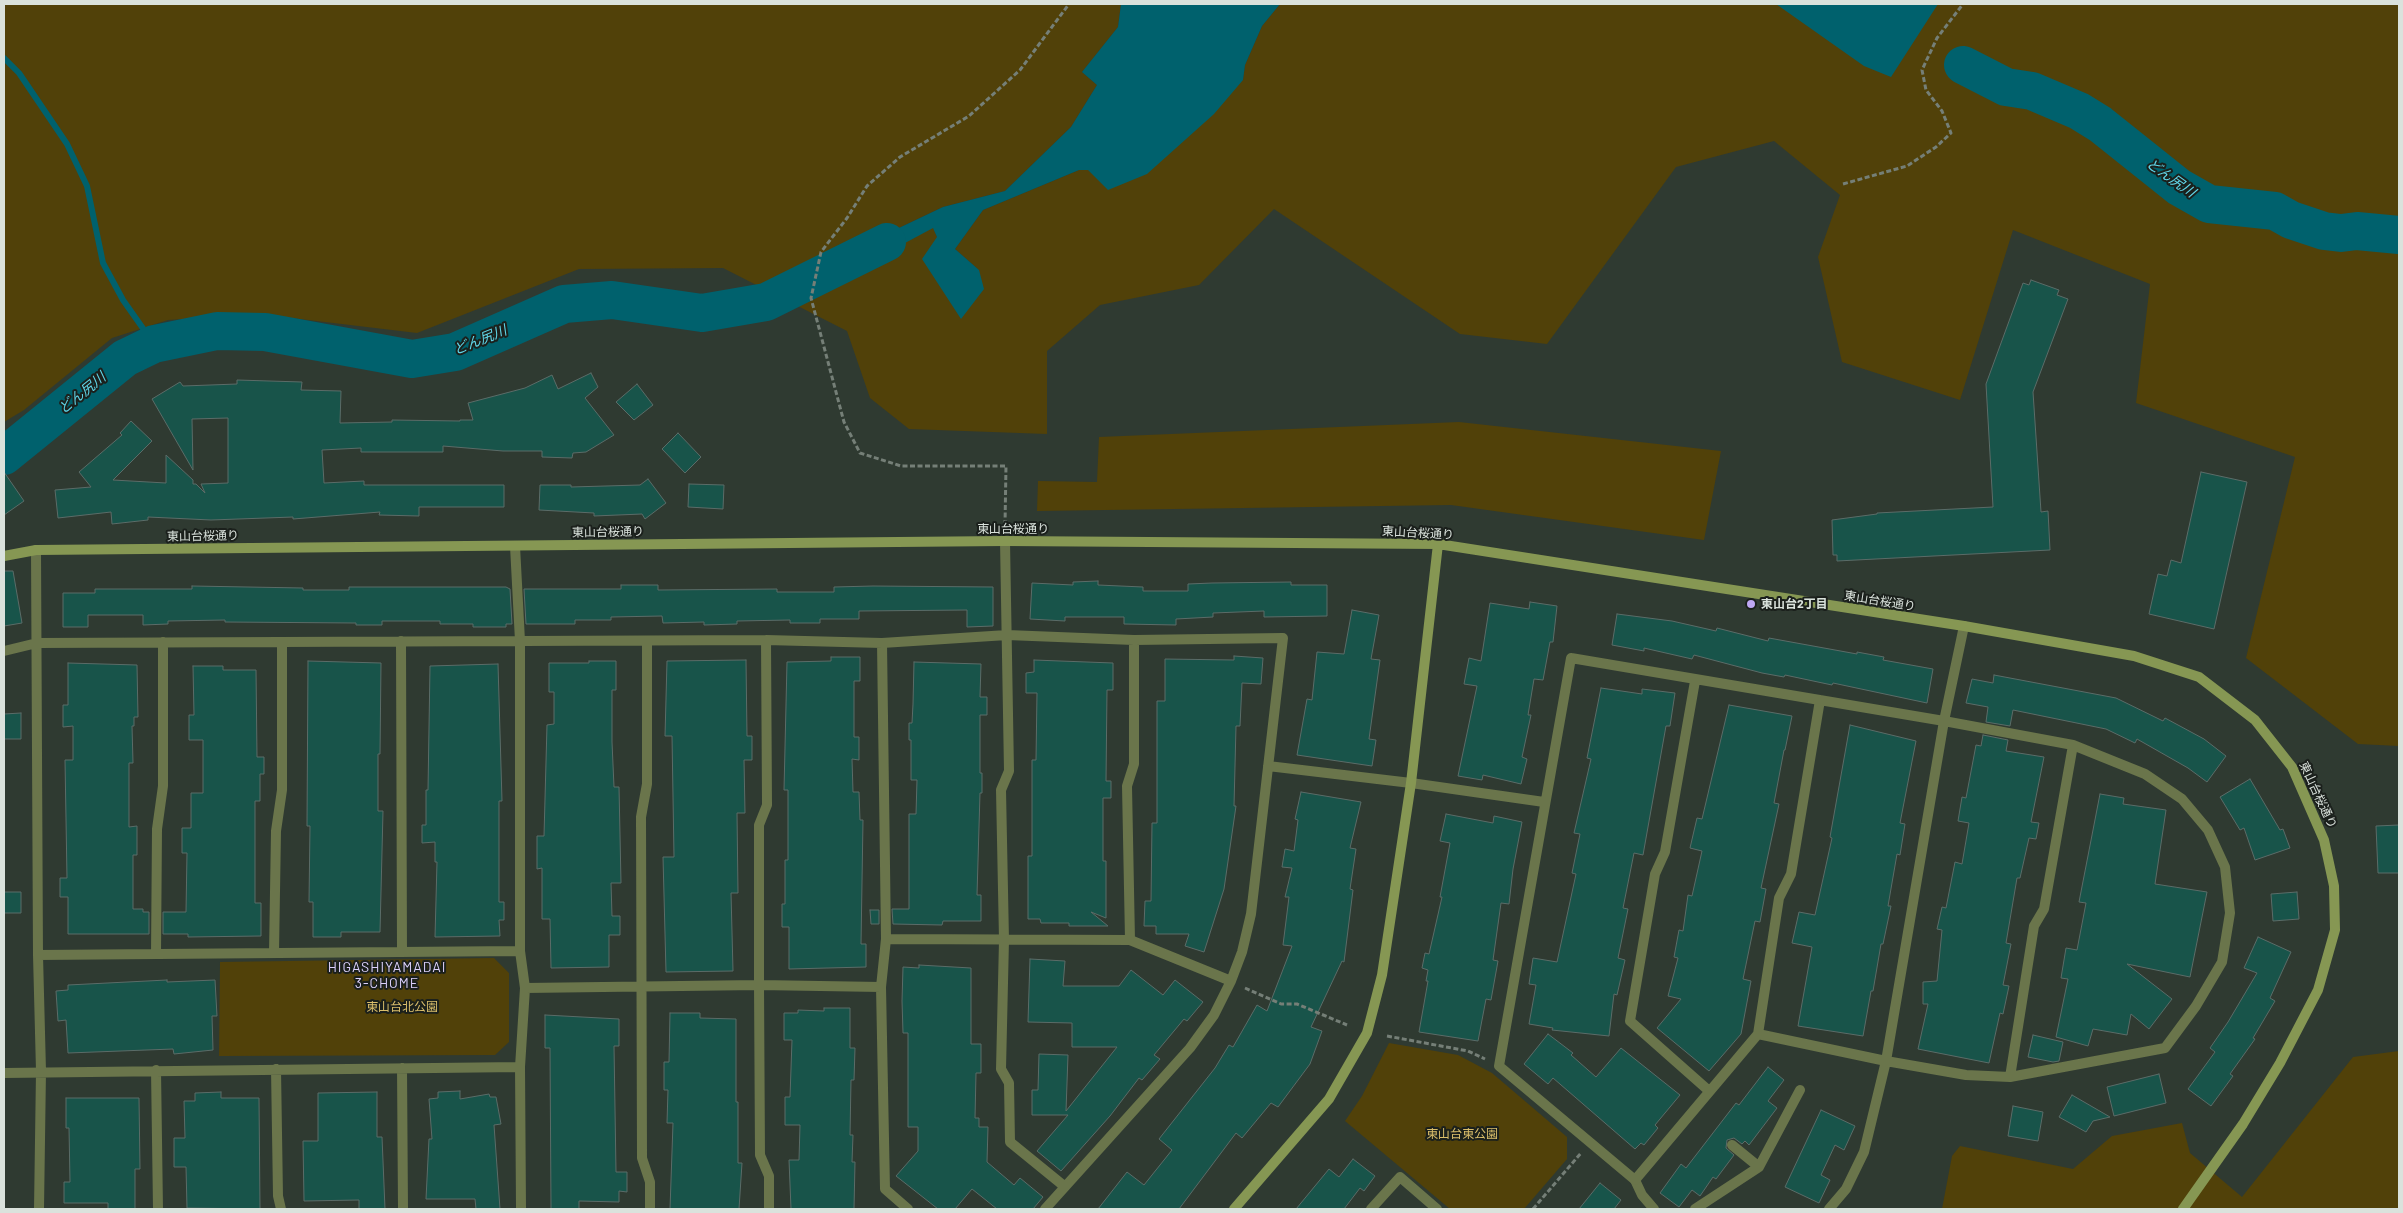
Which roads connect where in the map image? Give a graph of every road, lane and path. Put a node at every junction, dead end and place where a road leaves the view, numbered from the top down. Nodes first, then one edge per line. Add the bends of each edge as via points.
1 (1069, 4) edge
2 (1963, 4) edge
3 (1843, 184) dead end
4 (1004, 541) junction
5 (1438, 544) junction
6 (516, 546) junction
7 (36, 550) junction
8 (4, 556) edge
9 (1964, 626) junction
10 (1007, 635) junction
11 (766, 640) junction
12 (1134, 640) junction
13 (401, 641) junction
14 (520, 641) junction
15 (647, 641) junction
16 (163, 642) junction
17 (282, 642) junction
18 (37, 643) junction
19 (882, 643) junction
20 (4, 651) edge
21 (1695, 680) junction
22 (1820, 700) junction
23 (1944, 721) junction
24 (2073, 746) junction
25 (1268, 766) junction
26 (1411, 783) junction
27 (1544, 802) junction
28 (886, 939) junction
29 (1004, 940) junction
30 (1130, 940) junction
31 (520, 951) junction
32 (402, 952) junction
33 (274, 953) junction
34 (156, 954) junction
35 (38, 955) junction
36 (1231, 981) junction
37 (759, 985) junction
38 (643, 987) junction
39 (881, 987) junction
40 (524, 988) junction
41 (1346, 1025) dead end
42 (1758, 1034) junction
43 (1386, 1036) dead end
44 (1886, 1061) junction
45 (1499, 1066) junction
46 (520, 1067) junction
47 (402, 1068) junction
48 (276, 1069) junction
49 (156, 1070) junction
50 (40, 1071) junction
51 (4, 1073) edge
52 (2010, 1077) junction
53 (1708, 1090) junction
54 (1800, 1090) dead end
55 (1590, 1143) junction
56 (1732, 1145) dead end
57 (1759, 1167) junction
58 (1635, 1180) junction
59 (1064, 1186) junction
60 (39, 1209) edge
61 (158, 1209) edge
62 (281, 1209) edge
63 (403, 1209) edge
64 (521, 1209) edge
65 (650, 1209) edge
66 (769, 1209) edge
67 (908, 1209) edge
68 (1045, 1209) edge
69 (1234, 1209) edge
70 (1371, 1209) edge
71 (1437, 1209) edge
72 (1533, 1209) edge
73 (1654, 1209) edge
74 (1695, 1209) edge
75 (1829, 1209) edge
76 (2182, 1209) edge

1 - 4 path via 1020,70 969,116 900,157 867,186 821,252 811,298 844,422 860,453 901,466 1006,466
2 - 3 path via 1937,38 1922,70 1926,90 1942,111 1950,133 1936,148 1907,166
4 - 5 street, 東山台桜通り
4 - 6 street, 東山台桜通り
4 - 10 street
5 - 9 street, 東山台桜通り
5 - 26 street
6 - 7 street, 東山台桜通り
6 - 14 street
7 - 8 street, 東山台桜通り
7 - 18 street
9 - 23 street
9 - 76 street, 東山台桜通り via 2134,656 2199,678 2255,720 2292,767 2324,840 2334,886 2335,930 2318,990 2243,1124
10 - 12 street
10 - 19 street
10 - 29 street via 1009,771 1001,790
11 - 15 street
11 - 19 street
11 - 37 street via 767,805 759,825
12 - 25 street via 1283,638
12 - 30 street via 1134,764 1127,786
13 - 14 street
13 - 17 street
13 - 32 street
14 - 15 street
14 - 31 street
15 - 38 street via 647,784 641,817
16 - 17 street
16 - 18 street
16 - 34 street via 163,786 156,829
17 - 33 street via 282,790 276,831
18 - 20 street
18 - 35 street
19 - 28 street
21 - 22 street
21 - 27 street via 1571,658
21 - 53 street via 1665,852 1655,874 1630,1021
22 - 23 street
22 - 42 street via 1791,874 1779,898
23 - 24 street
23 - 44 street
24 - 52 street via 2044,909 2034,926
24 - 52 street via 2145,774 2182,799 2208,830 2225,867 2230,913 2222,962 2196,1006 2165,1048
25 - 26 street
25 - 36 street via 1252,914
26 - 27 street
26 - 69 street via 1382,975 1367,1033 1329,1099
27 - 45 street
28 - 29 street
28 - 39 street
29 - 30 street
29 - 59 street via 1001,1069 1010,1083 1010,1142
30 - 36 street
31 - 32 street
31 - 40 street
32 - 33 street
33 - 34 street
34 - 35 street
35 - 50 street
36 - 41 path via 1281,1004 1297,1004
36 - 59 street via 1214,1015 1190,1048
37 - 38 street
37 - 39 street
37 - 66 street via 760,1155 769,1176
38 - 40 street
38 - 65 street via 642,1158 650,1182
39 - 67 street via 885,1189
40 - 46 street
42 - 44 street
42 - 53 street
43 - 45 path via 1468,1051
44 - 52 street via 1966,1075
44 - 75 street via 1864,1152 1846,1189
45 - 55 street
46 - 47 street
46 - 64 street
47 - 48 street
47 - 63 street
48 - 49 street
48 - 62 street via 278,1196
49 - 50 street
49 - 61 street
50 - 51 street
50 - 60 street
53 - 58 street
54 - 57 street
55 - 58 street
55 - 72 path
56 - 57 street
57 - 74 street
58 - 73 street
59 - 68 street
70 - 71 street via 1400,1177

